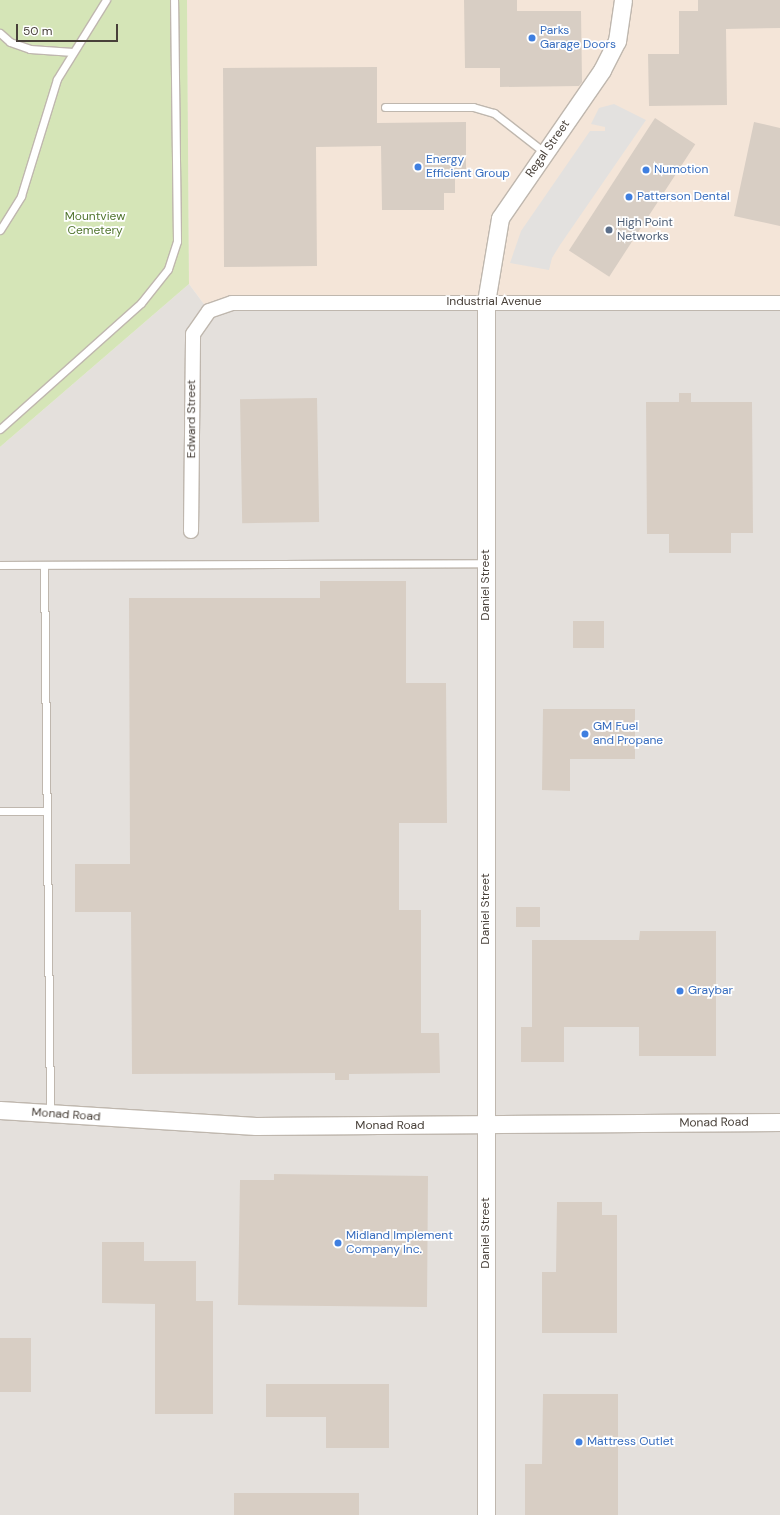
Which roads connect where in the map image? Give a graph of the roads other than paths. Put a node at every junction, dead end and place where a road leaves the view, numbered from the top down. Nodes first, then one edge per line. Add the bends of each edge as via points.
1 (106, 0) edge
2 (174, 0) edge
3 (624, 0) edge
4 (0, 33) edge
5 (73, 52) junction
6 (385, 107) dead end
7 (545, 153) junction
8 (0, 230) edge
9 (486, 302) junction
10 (780, 303) edge
11 (209, 311) joint
12 (0, 429) edge
13 (191, 531) dead end
14 (486, 563) junction
15 (0, 565) edge
16 (44, 565) junction
17 (0, 811) edge
18 (46, 811) junction
19 (0, 1110) edge
20 (50, 1114) junction
21 (780, 1122) edge
22 (486, 1126) junction
23 (486, 1515) edge

1 - 5 lane
2 - 12 lane via 178,242 168,269 141,303
3 - 7 street, Regal Street via 617,41 602,70
4 - 5 lane via 10,42 30,49
5 - 8 lane via 52,93 21,196
6 - 7 lane via 473,107 494,113
7 - 9 street, Regal Street via 500,218
9 - 10 street, Industrial Avenue
9 - 11 street, Industrial Avenue via 232,303
9 - 14 street, Daniel Street
11 - 13 street, Edward Street via 192,334
14 - 16 lane
14 - 22 street, Daniel Street
15 - 16 lane
16 - 18 lane
17 - 18 lane
18 - 20 lane
19 - 20 street, Monad Road
20 - 22 street, Monad Road via 256,1126
21 - 22 street, Monad Road
22 - 23 street, Daniel Street

